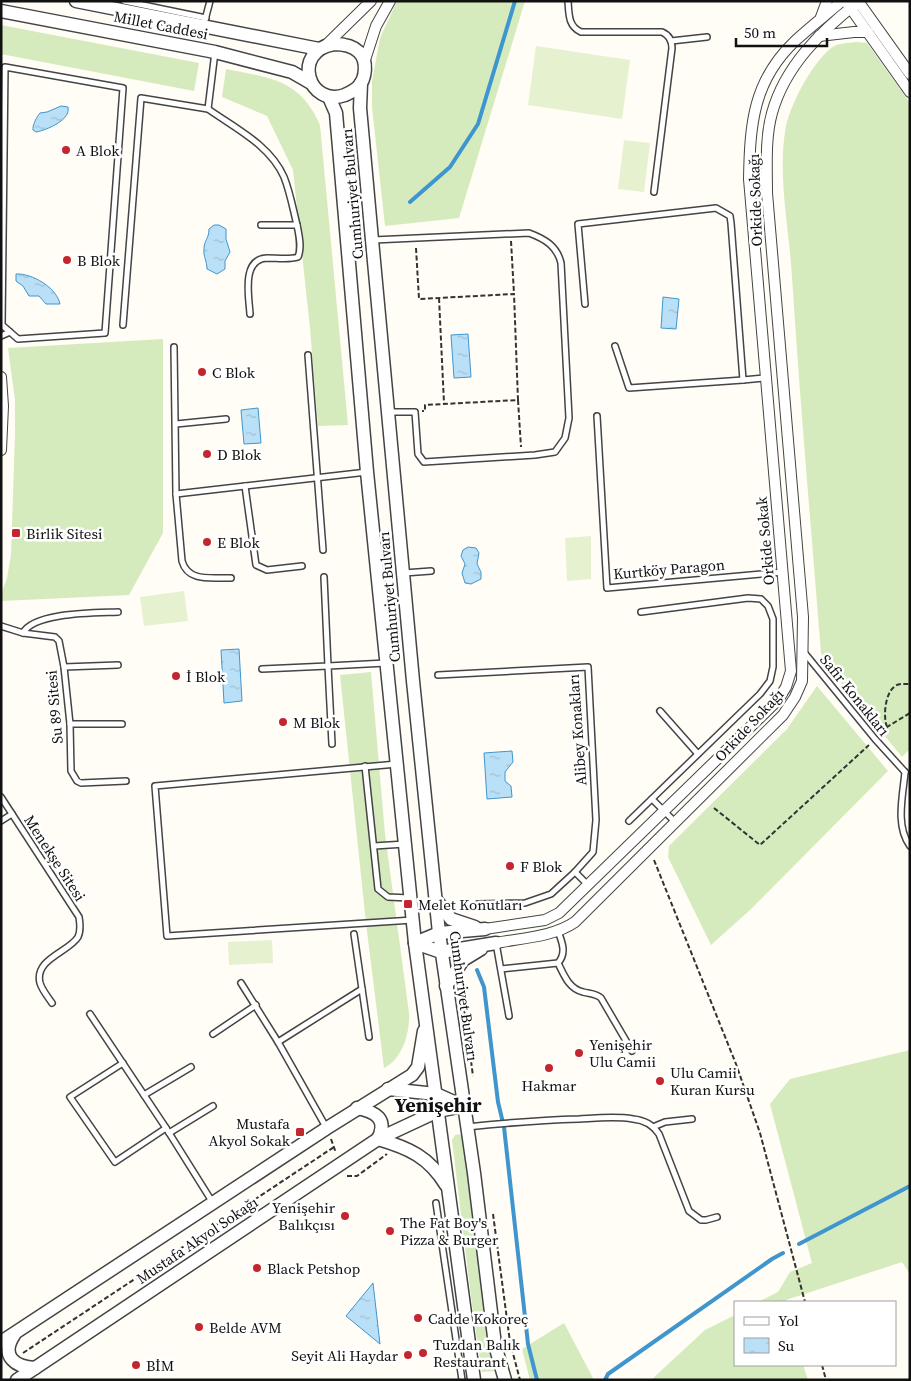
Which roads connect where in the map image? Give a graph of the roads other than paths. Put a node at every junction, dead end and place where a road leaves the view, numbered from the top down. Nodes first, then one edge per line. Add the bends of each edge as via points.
1 (76, 1) edge
2 (124, 1) edge
3 (210, 1) edge
4 (372, 1) edge
5 (390, 1) edge
6 (568, 1) edge
7 (827, 1) edge
8 (851, 3) edge
9 (104, 4) edge
10 (1, 11) edge
11 (820, 20) junction
12 (205, 22) junction
13 (868, 32) junction
14 (819, 36) junction
15 (706, 37) dead end
16 (671, 41) junction
17 (322, 47) junction
18 (216, 52) junction
19 (364, 62) junction
20 (910, 74) edge
21 (311, 83) junction
22 (361, 83) junction
23 (910, 92) edge
24 (329, 97) junction
25 (208, 108) junction
26 (654, 192) dead end
27 (260, 225) dead end
28 (297, 225) junction
29 (372, 240) junction
30 (585, 304) dead end
31 (250, 314) dead end
32 (123, 325) dead end
33 (10, 332) junction
34 (1, 336) edge
35 (615, 346) dead end
36 (174, 348) dead end
37 (308, 355) dead end
38 (1, 376) edge
39 (782, 377) junction
40 (766, 378) junction
41 (743, 380) junction
42 (388, 412) junction
43 (597, 416) dead end
44 (226, 419) dead end
45 (176, 424) junction
46 (1, 450) edge
47 (367, 472) junction
48 (317, 478) junction
49 (245, 486) junction
50 (176, 494) junction
51 (323, 550) dead end
52 (302, 566) dead end
53 (431, 571) dead end
54 (783, 572) junction
55 (403, 574) junction
56 (324, 577) dead end
57 (230, 578) dead end
58 (118, 612) dead end
59 (641, 612) dead end
60 (1, 626) edge
61 (23, 633) junction
62 (803, 651) junction
63 (386, 663) junction
64 (118, 665) dead end
65 (328, 666) junction
66 (64, 667) junction
67 (262, 670) dead end
68 (438, 675) dead end
69 (660, 710) dead end
70 (70, 724) junction
71 (122, 724) dead end
72 (332, 744) dead end
73 (698, 754) junction
74 (397, 764) junction
75 (366, 766) junction
76 (910, 767) edge
77 (905, 772) junction
78 (126, 781) dead end
79 (1, 797) edge
80 (652, 799) junction
81 (665, 811) junction
82 (12, 814) junction
83 (629, 821) dead end
84 (1, 822) edge
85 (676, 823) junction
86 (405, 844) junction
87 (374, 846) junction
88 (910, 846) edge
89 (576, 872) junction
90 (588, 885) junction
91 (411, 898) junction
92 (435, 899) junction
93 (478, 904) dead end
94 (413, 920) junction
95 (485, 929) junction
96 (558, 930) junction
97 (354, 934) dead end
98 (439, 934) junction
99 (416, 943) junction
100 (496, 943) junction
101 (441, 952) junction
102 (558, 963) junction
103 (501, 969) junction
104 (241, 983) dead end
105 (446, 986) junction
106 (362, 988) junction
107 (52, 1003) dead end
108 (256, 1005) junction
109 (90, 1014) dead end
110 (426, 1016) junction
111 (509, 1016) dead end
112 (213, 1034) dead end
113 (369, 1037) dead end
114 (278, 1042) junction
115 (632, 1051) dead end
116 (123, 1063) junction
117 (191, 1067) dead end
118 (388, 1089) junction
119 (436, 1094) junction
120 (144, 1095) junction
121 (213, 1106) dead end
122 (464, 1106) junction
123 (357, 1108) junction
124 (438, 1110) junction
125 (692, 1119) dead end
126 (466, 1127) junction
127 (653, 1127) junction
128 (327, 1128) junction
129 (168, 1130) junction
130 (378, 1139) junction
131 (448, 1188) junction
132 (213, 1203) junction
133 (436, 1203) dead end
134 (717, 1217) dead end
135 (15, 1333) junction
136 (1, 1342) edge
137 (35, 1368) junction
138 (17, 1380) edge
139 (462, 1380) edge
140 (474, 1380) edge
141 (505, 1380) edge

1 - 9 street, Millet Caddesi
2 - 12 lane
3 - 12 lane
4 - 17 street
5 - 19 street via 376,26
6 - 16 lane via 571,23 581,32 662,32
7 - 11 street
8 - 11 street
8 - 13 street
8 - 14 street
8 - 20 street
9 - 12 street, Millet Caddesi
10 - 18 street, Millet Caddesi
11 - 40 street, Orkide Sokak via 775,63 760,91 752,119 750,179
12 - 17 street, Millet Caddesi
13 - 14 street
13 - 23 street
14 - 39 street, Orkide Sokağı via 789,74 778,95 772,114 766,161
15 - 16 lane
16 - 26 lane
17 - 19 street via 342,44 351,47 359,52
17 - 21 street via 309,62
18 - 21 street, Millet Caddesi via 292,72
18 - 25 lane
19 - 22 street, Cumhuriyet Bulvarı
21 - 24 street
22 - 24 street via 349,93
22 - 29 street, Cumhuriyet Bulvarı via 360,108
24 - 47 street, Cumhuriyet Bulvarı via 336,112
25 - 28 lane via 261,145 273,160 283,176
25 - 32 lane via 141,98
27 - 28 lane
28 - 31 lane via 298,256 264,258 251,269 248,289
29 - 42 street, Cumhuriyet Bulvarı
29 - 42 lane via 529,233 559,253 561,263 569,418 566,438 555,452 424,462 418,454 415,412
30 - 41 lane via 578,224 716,208 724,211 731,222
33 - 33 lane via 2,324 5,67 124,88 105,333 18,339
33 - 34 lane
35 - 41 lane via 629,388
36 - 45 lane
37 - 48 lane
38 - 46 street
39 - 40 street
39 - 62 street, Orkide Sokağı via 803,617
40 - 41 lane
40 - 54 street, Orkide Sokak
42 - 55 street, Cumhuriyet Bulvarı
43 - 54 lane, Kurtköy Paragon via 607,588
44 - 45 lane
45 - 50 lane
47 - 48 lane
47 - 63 street, Cumhuriyet Bulvarı
48 - 49 lane
48 - 51 lane
49 - 50 lane
49 - 52 lane via 256,565 267,570
50 - 57 lane via 182,561 186,571 197,577
53 - 55 lane
54 - 81 street, Orkide Sokak via 791,671 786,687 778,700
55 - 92 street, Cumhuriyet Bulvarı
56 - 65 lane
58 - 61 lane via 59,616 30,625
59 - 73 lane via 748,598 762,599 771,612 773,667 770,681
60 - 61 lane, Su 89 Sitesi
61 - 66 lane, Su 89 Sitesi via 58,639
62 - 77 lane, Safir Konakları
62 - 85 street, Orkide Sokağı via 802,681 783,715
63 - 65 lane
63 - 74 street, Cumhuriyet Bulvarı
64 - 66 lane
65 - 67 lane
65 - 72 lane
66 - 70 lane, Su 89 Sitesi
68 - 89 lane, Alibey Konakları via 588,667 596,820 593,852
69 - 73 lane
70 - 71 lane
70 - 78 lane, Su 89 Sitesi via 72,771 77,781
73 - 80 lane
74 - 75 lane
74 - 86 street, Cumhuriyet Bulvarı
75 - 87 lane
75 - 94 lane via 155,786 167,936
76 - 77 lane
77 - 88 lane via 901,824
79 - 82 lane, Menekşe Sitesi
80 - 81 lane
80 - 83 lane
81 - 85 lane
81 - 90 street, Orkide Sokak
82 - 84 lane
82 - 107 lane, Menekşe Sitesi via 79,917 78,938 47,962 40,973 40,985
85 - 96 street, Orkide Sokağı via 575,922
86 - 87 lane
86 - 91 street, Cumhuriyet Bulvarı
87 - 91 lane via 378,888 388,897
89 - 90 lane
89 - 93 lane, Alibey Konakları via 551,894 525,903
90 - 95 street, Orkide Sokak via 553,917
91 - 94 street, Cumhuriyet Bulvarı
92 - 95 street via 451,919
92 - 98 street, Cumhuriyet Bulvarı
94 - 99 street, Cumhuriyet Bulvarı
95 - 98 street
96 - 100 street, Orkide Sokağı
96 - 102 lane via 564,951
97 - 106 lane
98 - 99 street
98 - 101 street, Cumhuriyet Bulvarı
99 - 101 street
99 - 110 street, Cumhuriyet Bulvarı
100 - 101 street
100 - 103 lane
100 - 105 street via 463,960
101 - 105 street, Cumhuriyet Bulvarı
102 - 103 lane
102 - 115 lane via 566,981 576,990 601,998
103 - 111 lane
104 - 108 lane
105 - 122 street, Cumhuriyet Bulvarı
106 - 113 lane
106 - 114 lane
108 - 112 lane
108 - 114 lane
109 - 116 lane
110 - 118 street, Mustafa Akyol Sokağı via 418,1067 412,1075
110 - 119 street, Cumhuriyet Bulvarı
114 - 128 lane
116 - 120 lane
116 - 129 lane via 70,1097 115,1162
117 - 120 lane
118 - 119 street
118 - 123 street, Mustafa Akyol Sokağı
119 - 122 street
119 - 124 street, Cumhuriyet Bulvarı
120 - 129 lane
121 - 129 lane
122 - 124 street, Mustafa Akyol Sokağı
122 - 126 street, Cumhuriyet Bulvarı
123 - 128 street, Mustafa Akyol Sokağı
123 - 130 street via 377,1115 382,1130
124 - 130 street, Mustafa Akyol Sokağı
124 - 131 street, Cumhuriyet Bulvarı
125 - 127 lane
126 - 127 lane via 526,1121 626,1118
126 - 141 street, Cumhuriyet Bulvarı via 495,1345
127 - 134 lane via 662,1139 689,1211 701,1220
128 - 132 street, Mustafa Akyol Sokağı
129 - 132 lane
130 - 131 street via 424,1158
130 - 137 street, Mustafa Akyol Sokağı
131 - 140 street, Cumhuriyet Bulvarı
132 - 135 street, Mustafa Akyol Sokağı
133 - 139 lane
135 - 136 street, Mustafa Akyol Sokağı
135 - 137 street via 6,1350 20,1366
137 - 138 street, Mustafa Akyol Sokağı

